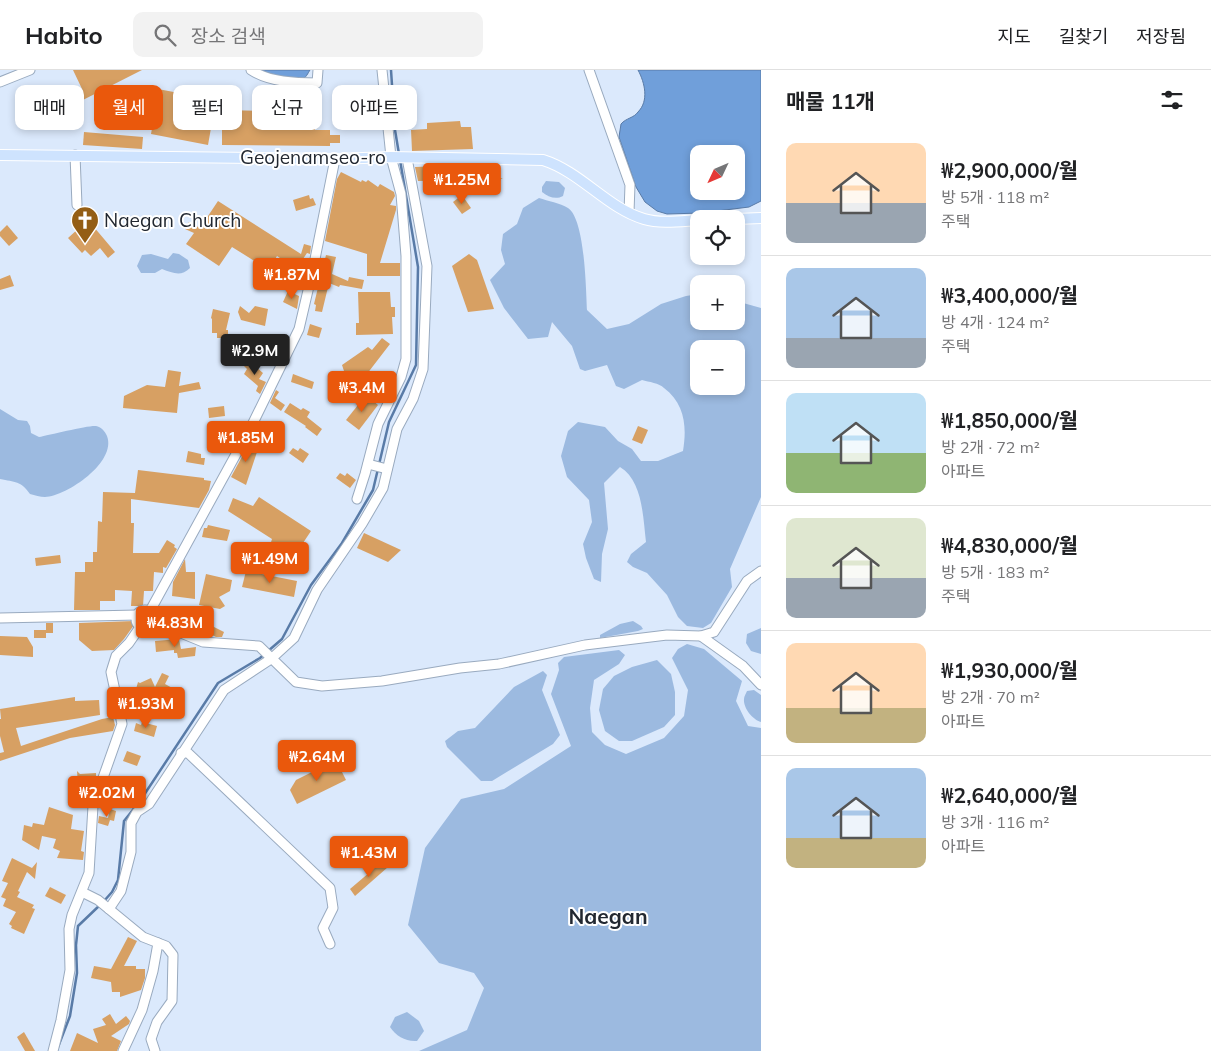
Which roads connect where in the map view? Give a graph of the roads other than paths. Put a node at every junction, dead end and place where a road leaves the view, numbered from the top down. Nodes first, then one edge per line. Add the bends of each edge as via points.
1 (30, 70) edge
2 (252, 70) edge
3 (318, 70) edge
4 (382, 70) edge
5 (589, 70) edge
6 (0, 82) edge
7 (0, 155) edge
8 (75, 155) junction
9 (390, 157) junction
10 (407, 158) junction
11 (335, 159) junction
12 (77, 205) dead end
13 (629, 212) junction
14 (761, 218) edge
15 (745, 219) edge
16 (690, 220) edge
17 (368, 464) junction
18 (387, 469) junction
19 (357, 499) dead end
20 (761, 571) edge
21 (150, 611) junction
22 (137, 615) junction
23 (0, 618) edge
24 (154, 622) junction
25 (140, 626) junction
26 (701, 636) junction
27 (271, 659) junction
28 (761, 685) edge
29 (181, 753) junction
30 (82, 892) junction
31 (109, 909) junction
32 (158, 943) junction
33 (330, 944) dead end
34 (53, 1051) edge
35 (122, 1051) edge
36 (155, 1051) edge

1 - 6 lane
2 - 3 lane via 293,83 317,83
4 - 9 lane
5 - 13 lane via 630,185
7 - 8 main road, Geojenamseo-ro
8 - 11 main road, Geojenamseo-ro
8 - 12 lane
9 - 10 main road, Geojenamseo-ro
9 - 11 main road, Geojenamseo-ro
9 - 17 lane via 401,194 406,256 406,359 401,377 378,424
10 - 13 main road, Geojenamseo-ro via 544,160 571,172
10 - 18 lane via 427,266 423,369 414,399 397,429
11 - 21 lane via 299,329 252,425
13 - 16 main road, Geojenamseo-ro via 656,221
14 - 15 main road
17 - 18 lane
17 - 19 lane
18 - 27 lane via 383,488 317,590 294,638
20 - 26 lane via 747,581 714,632
21 - 22 lane
21 - 24 lane
22 - 23 lane
22 - 25 lane
24 - 25 lane via 150,628
24 - 27 lane via 203,642 259,646
25 - 30 lane via 116,656 111,672 122,724 93,806 89,873
26 - 27 lane via 667,635 585,645 499,664 322,686 296,682
26 - 28 lane via 743,666
27 - 29 lane via 224,690
29 - 31 lane via 149,804 137,812 131,823 131,852 122,891
29 - 33 lane via 188,753 330,888 333,908 323,928
30 - 31 lane
30 - 34 lane via 69,929 70,970
31 - 32 lane via 143,937
32 - 35 lane via 142,1010
32 - 36 lane via 166,946 172,955 172,1000 157,1022 151,1039

